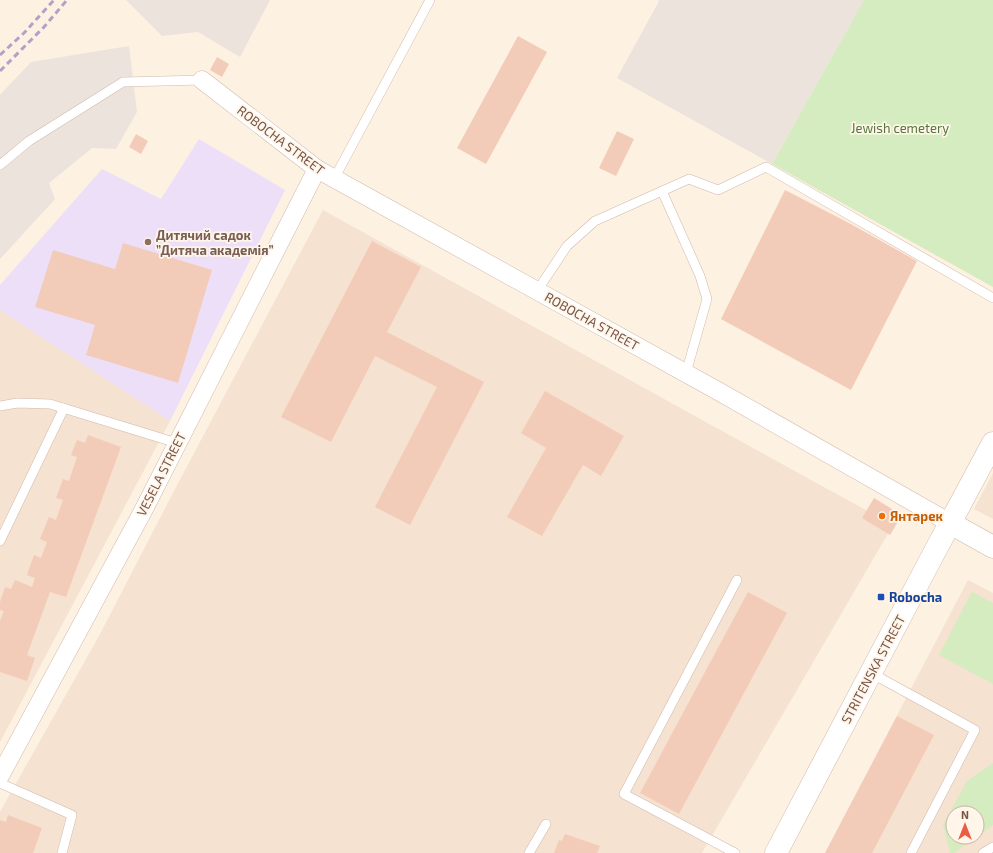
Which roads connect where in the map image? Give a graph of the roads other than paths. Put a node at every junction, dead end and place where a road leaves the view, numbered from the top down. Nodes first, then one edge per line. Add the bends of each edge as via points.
1 (430, 0) edge
2 (202, 80) joint
3 (0, 165) edge
4 (317, 169) junction
5 (334, 179) junction
6 (662, 191) junction
7 (537, 291) junction
8 (993, 298) edge
9 (686, 373) junction
10 (0, 406) edge
11 (64, 408) junction
12 (177, 443) junction
13 (993, 443) edge
14 (950, 523) junction
15 (0, 541) edge
16 (993, 547) edge
17 (737, 580) dead end
18 (871, 673) junction
19 (0, 776) edge
20 (0, 783) edge
21 (546, 824) dead end
22 (993, 847) edge
23 (780, 852) edge
24 (62, 853) edge
25 (529, 853) edge
26 (735, 853) edge
27 (911, 853) edge
28 (984, 853) edge

1 - 5 lane
2 - 3 lane via 123,82 29,141
2 - 4 street, ROBOCHA STREET
4 - 5 street, ROBOCHA STREET
4 - 12 street, VESELA STREET
5 - 7 street, ROBOCHA STREET
6 - 7 lane via 595,221 567,246
6 - 8 lane via 689,179 718,190 766,167
6 - 9 lane via 700,276 707,299
7 - 9 street, ROBOCHA STREET
9 - 14 street, ROBOCHA STREET
10 - 11 lane via 17,403 50,404
11 - 12 lane
11 - 15 lane
12 - 19 street, VESELA STREET
13 - 14 main road, STRITENSKA STREET
14 - 16 main road, ROBOCHA STREET
14 - 18 main road, STRITENSKA STREET
17 - 26 lane via 624,794
18 - 23 main road, STRITENSKA STREET
18 - 27 lane via 975,730
20 - 24 lane via 72,815
21 - 25 lane
22 - 28 lane

